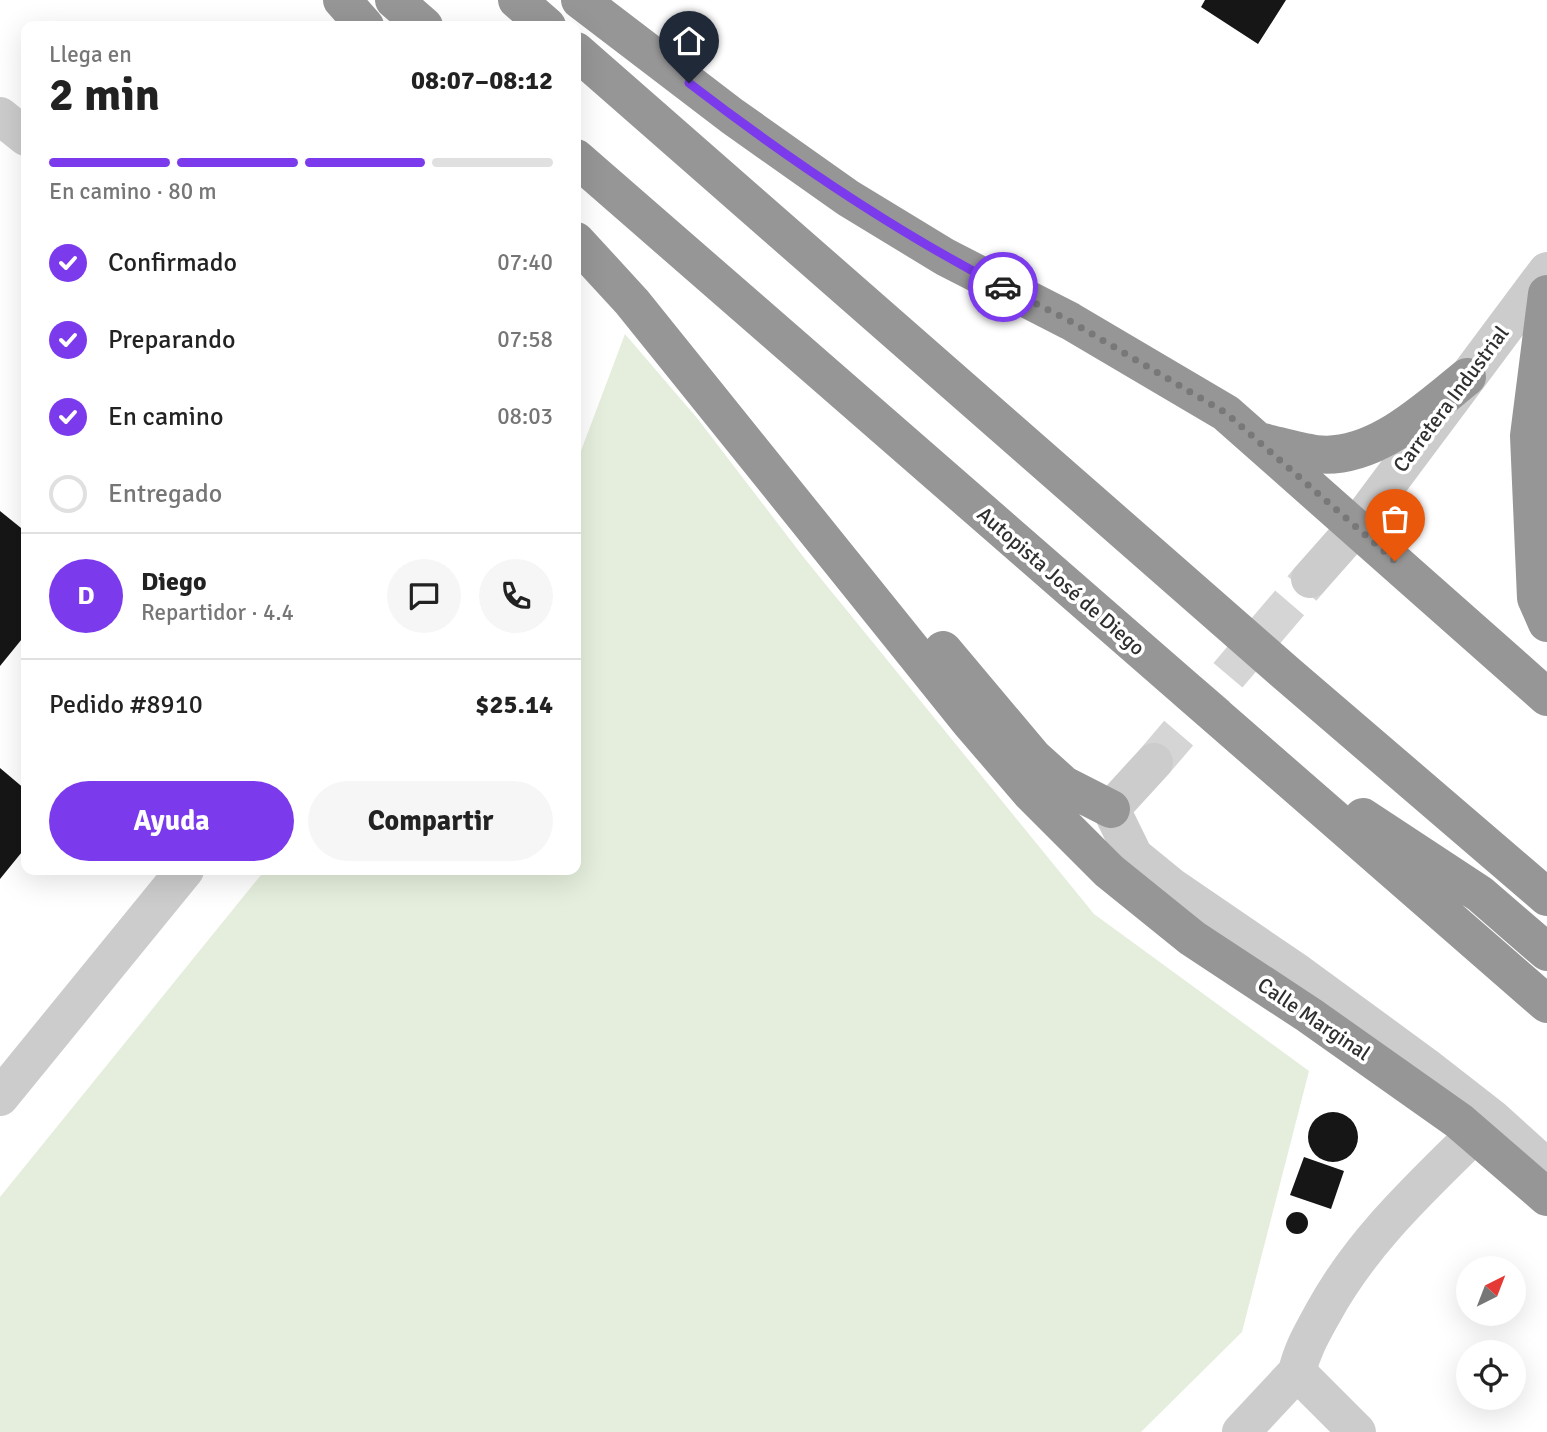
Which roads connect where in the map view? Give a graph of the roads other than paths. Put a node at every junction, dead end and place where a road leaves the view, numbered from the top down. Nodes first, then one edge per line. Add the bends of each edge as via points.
1 (342, 0) edge
2 (394, 0) edge
3 (517, 0) edge
4 (580, 0) edge
5 (361, 21) edge
6 (419, 21) edge
7 (541, 21) edge
8 (581, 55) edge
9 (0, 116) edge
10 (21, 133) edge
11 (581, 162) edge
12 (581, 221) edge
13 (581, 247) edge
14 (1547, 271) edge
15 (1547, 294) edge
16 (1467, 377) junction
17 (1258, 441) junction
18 (1356, 527) junction
19 (1310, 579) tunnel mouth
20 (1543, 606) edge
21 (1286, 673) junction
22 (1547, 697) edge
23 (1241, 738) junction
24 (1154, 762) tunnel mouth
25 (1111, 809) junction
26 (181, 875) edge
27 (1480, 894) junction
28 (1547, 897) edge
29 (1547, 952) edge
30 (1547, 1004) edge
31 (0, 1097) edge
32 (1475, 1134) junction
33 (1547, 1168) edge
34 (1547, 1197) edge
35 (1297, 1372) junction
36 (1241, 1432) edge
37 (1357, 1432) edge

1 - 5 highway
2 - 6 highway
3 - 7 highway
4 - 17 highway via 848,198 945,257 1070,321 1185,388 1226,413
8 - 21 highway
9 - 10 street
11 - 23 highway, Autopista José de Diego
12 - 25 highway via 694,348 882,583 1033,757 1064,785
13 - 32 highway, Calle Marginal via 640,312 970,722 1031,793 1109,871 1162,916
14 - 16 street, Carretera Industrial
15 - 20 highway via 1529,436
16 - 17 highway via 1400,430 1364,449 1318,455
16 - 18 street, Carretera Industrial
17 - 18 highway
18 - 19 street, Carretera Industrial
18 - 22 highway
21 - 27 highway
21 - 28 highway
23 - 27 highway
23 - 30 highway, Autopista José de Diego
24 - 25 street
25 - 33 street, Calle Marginal via 1134,856 1171,887 1425,1066 1493,1118
26 - 31 street
27 - 29 highway
32 - 34 highway, Calle Marginal
32 - 35 street via 1394,1213 1341,1280 1301,1353
35 - 36 street
35 - 37 street

